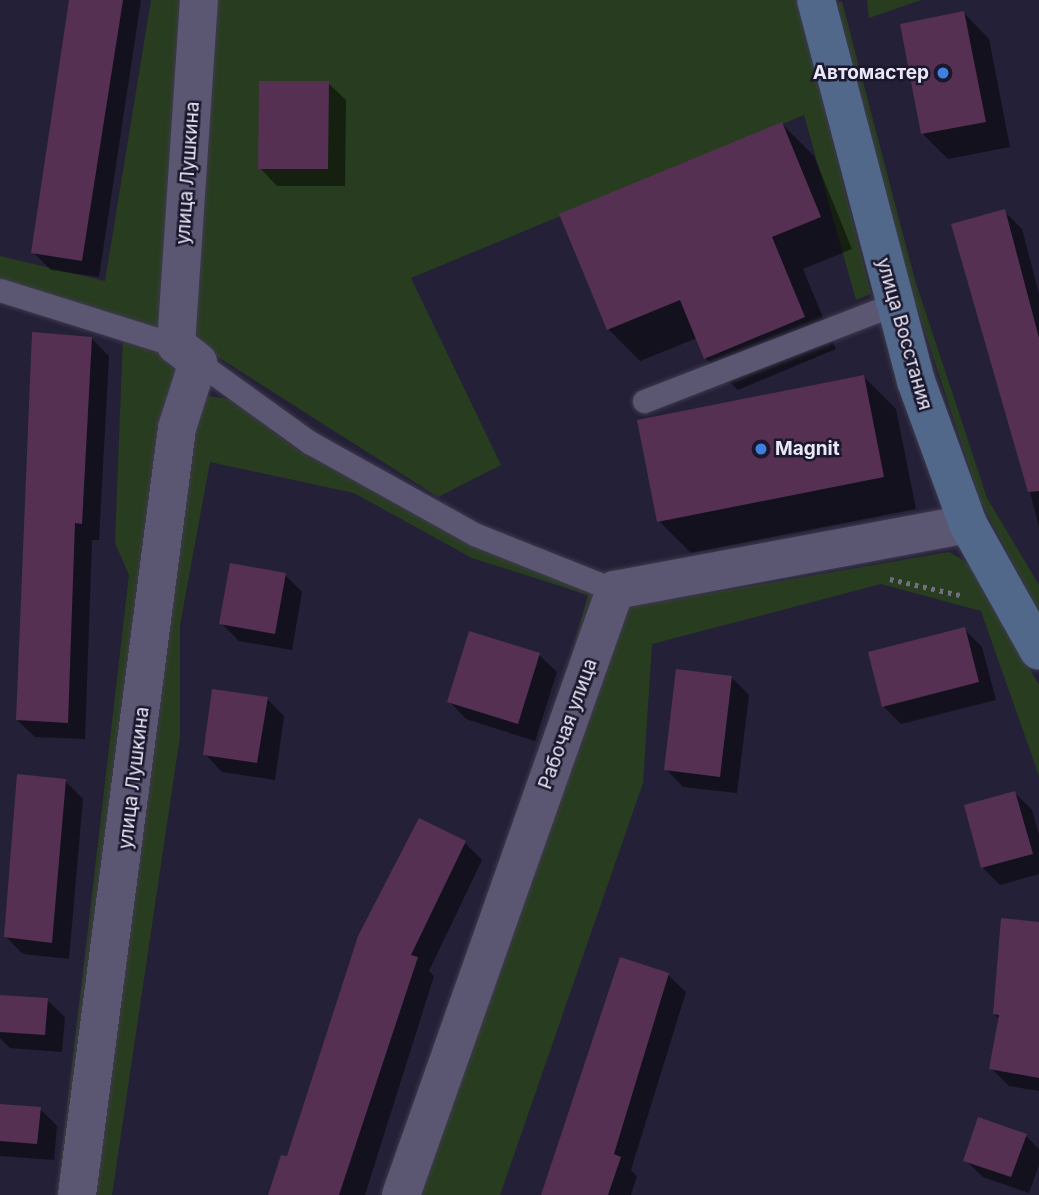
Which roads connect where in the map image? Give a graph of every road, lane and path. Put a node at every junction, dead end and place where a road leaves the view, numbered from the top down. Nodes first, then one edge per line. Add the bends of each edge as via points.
1 (199, 0) edge
2 (816, 0) edge
3 (0, 290) edge
4 (894, 304) junction
5 (187, 354) junction
6 (644, 401) dead end
7 (968, 524) junction
8 (879, 575) dead end
9 (615, 590) junction
10 (1013, 605) junction
11 (1039, 651) edge
12 (77, 1195) edge
13 (401, 1195) edge

1 - 5 street, улица Лушкина
2 - 4 main road, улица Восстания
3 - 5 lane
4 - 6 lane
4 - 7 main road, улица Восстания via 916,381
5 - 9 lane via 309,442 474,534
5 - 12 street, улица Лушкина
7 - 9 street
7 - 10 main road, улица Восстания
8 - 10 path
9 - 13 street, Рабочая улица
10 - 11 main road, улица Восстания

